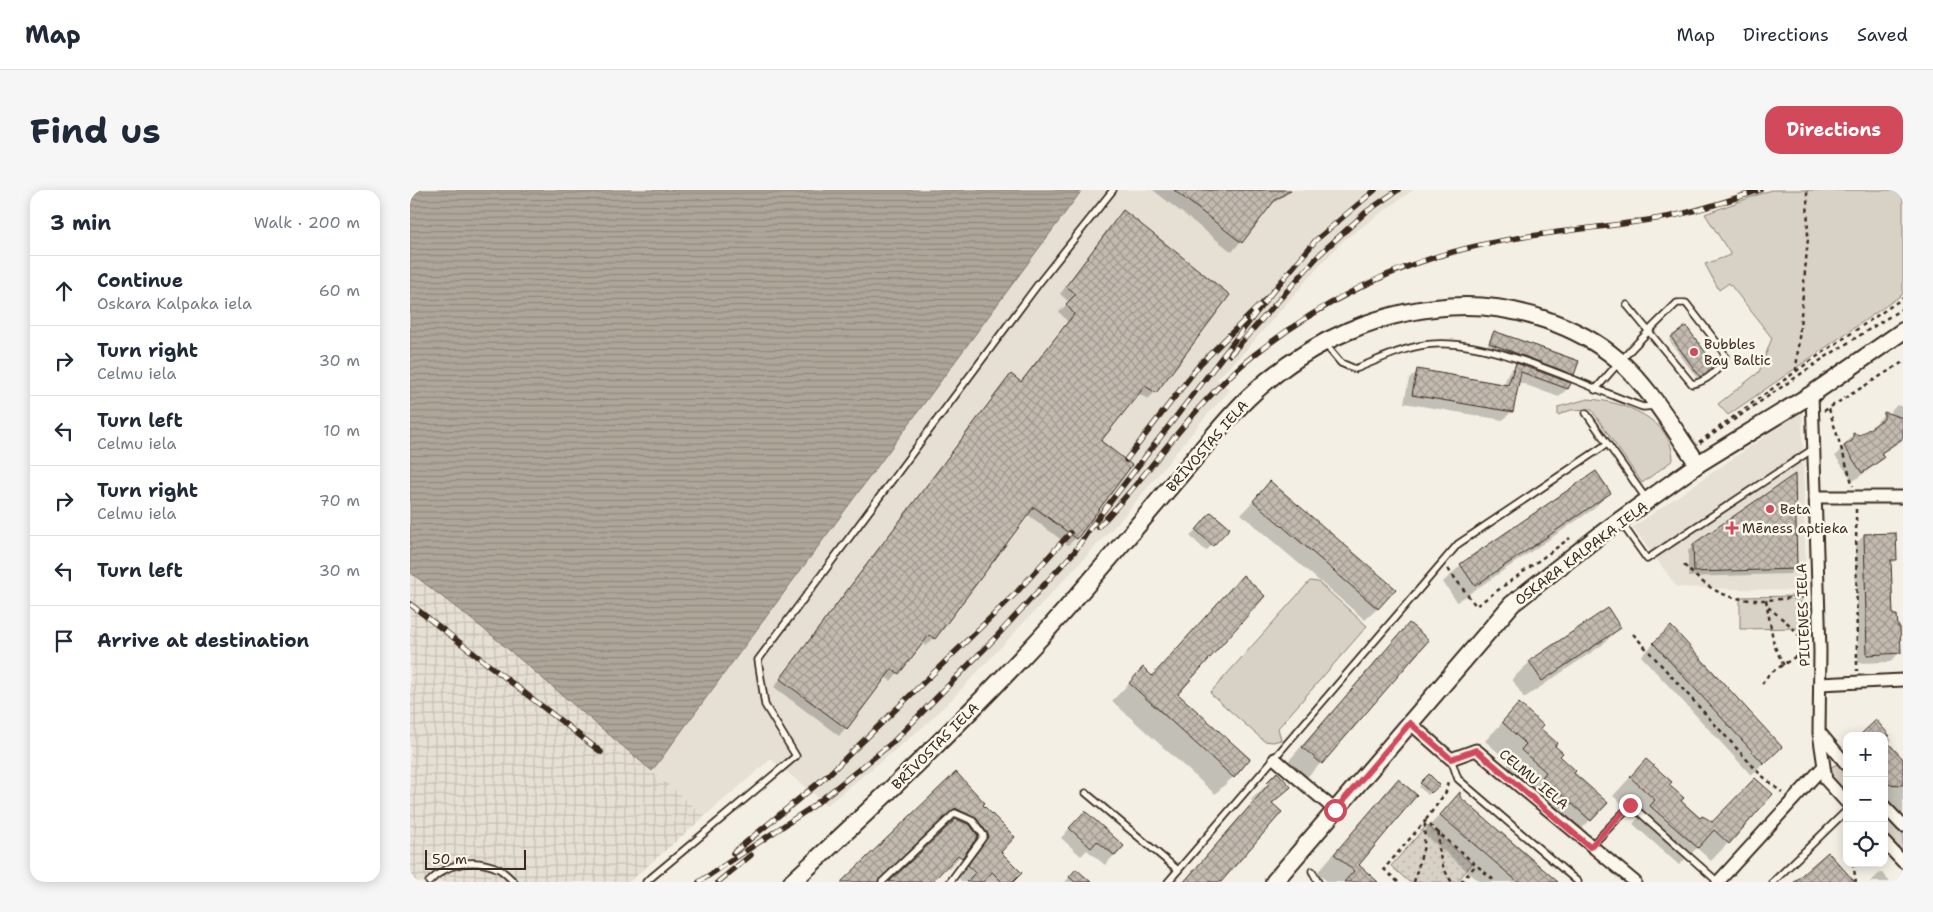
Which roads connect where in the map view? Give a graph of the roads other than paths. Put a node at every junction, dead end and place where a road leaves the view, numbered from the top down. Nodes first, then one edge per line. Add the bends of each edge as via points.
1 (1113, 190) edge
2 (1627, 305) dead end
3 (1648, 331) junction
4 (1903, 331) edge
5 (1324, 342) junction
6 (1619, 361) junction
7 (1595, 390) junction
8 (1812, 394) junction
9 (1657, 406) junction
10 (1586, 413) dead end
11 (1607, 444) junction
12 (1814, 448) junction
13 (1693, 458) junction
14 (1815, 497) junction
15 (1903, 497) edge
16 (1648, 502) junction
17 (1620, 521) junction
18 (1903, 680) edge
19 (1820, 684) junction
20 (1410, 723) junction
21 (1819, 733) junction
22 (1275, 759) junction
23 (1451, 759) junction
24 (1843, 760) edge
25 (1823, 767) junction
26 (1086, 794) dead end
27 (1843, 799) edge
28 (1335, 810) junction
29 (1888, 810) edge
30 (1843, 814) edge
31 (1903, 826) edge
32 (1888, 846) edge
33 (1590, 847) junction
34 (1903, 862) edge
35 (1178, 870) junction
36 (1312, 871) dead end
37 (429, 882) edge
38 (514, 882) edge
39 (646, 882) edge
40 (792, 882) edge
41 (882, 882) edge
42 (950, 882) edge
43 (1168, 882) edge
44 (1274, 882) edge
45 (1318, 882) edge
46 (1578, 882) edge
47 (1635, 882) edge
48 (1718, 882) edge
49 (1773, 882) edge

1 - 39 lane via 758,660 765,705 796,756
2 - 3 lane
3 - 3 lane via 1692,384 1699,383 1722,366 1725,356 1721,348 1686,304 1676,303
3 - 6 lane
4 - 8 street, OSKARA KALPAKA IELA
5 - 6 street, BRĪVOSTAS IELA via 1355,327 1392,315 1438,307 1480,306 1511,309 1562,326 1598,345
5 - 7 lane via 1341,363 1355,369 1396,352 1435,344 1477,346
5 - 40 street, BRĪVOSTAS IELA via 1289,363 1248,398 1041,637 904,779
6 - 7 lane
6 - 9 street, BRĪVOSTAS IELA
7 - 9 lane via 1643,408
8 - 12 street, PILTENES IELA
8 - 13 street, OSKARA KALPAKA IELA
9 - 13 street, BRĪVOSTAS IELA
10 - 11 lane
11 - 16 lane
11 - 22 lane via 1458,544
12 - 14 street, PILTENES IELA
12 - 17 lane via 1647,559
13 - 16 street, OSKARA KALPAKA IELA
14 - 15 street
14 - 19 street, PILTENES IELA
16 - 17 street, OSKARA KALPAKA IELA
17 - 20 street, OSKARA KALPAKA IELA via 1512,604
18 - 19 street
19 - 21 street, PILTENES IELA
20 - 23 street
20 - 28 street, OSKARA KALPAKA IELA
21 - 24 street
21 - 25 street, PILTENES IELA
22 - 28 street
22 - 35 lane
23 - 33 street, CELMU IELA via 1476,750
23 - 46 lane via 1458,779
25 - 27 street, PILTENES IELA via 1826,780
25 - 48 street
26 - 35 lane
28 - 44 street, OSKARA KALPAKA IELA
29 - 31 street
30 - 49 lane
32 - 34 street
33 - 47 street, CELMU IELA
33 - 48 lane via 1630,805
35 - 43 lane
36 - 45 lane
37 - 38 lane via 438,872 454,864 477,864 500,869
41 - 42 lane via 955,813 973,821 984,836

